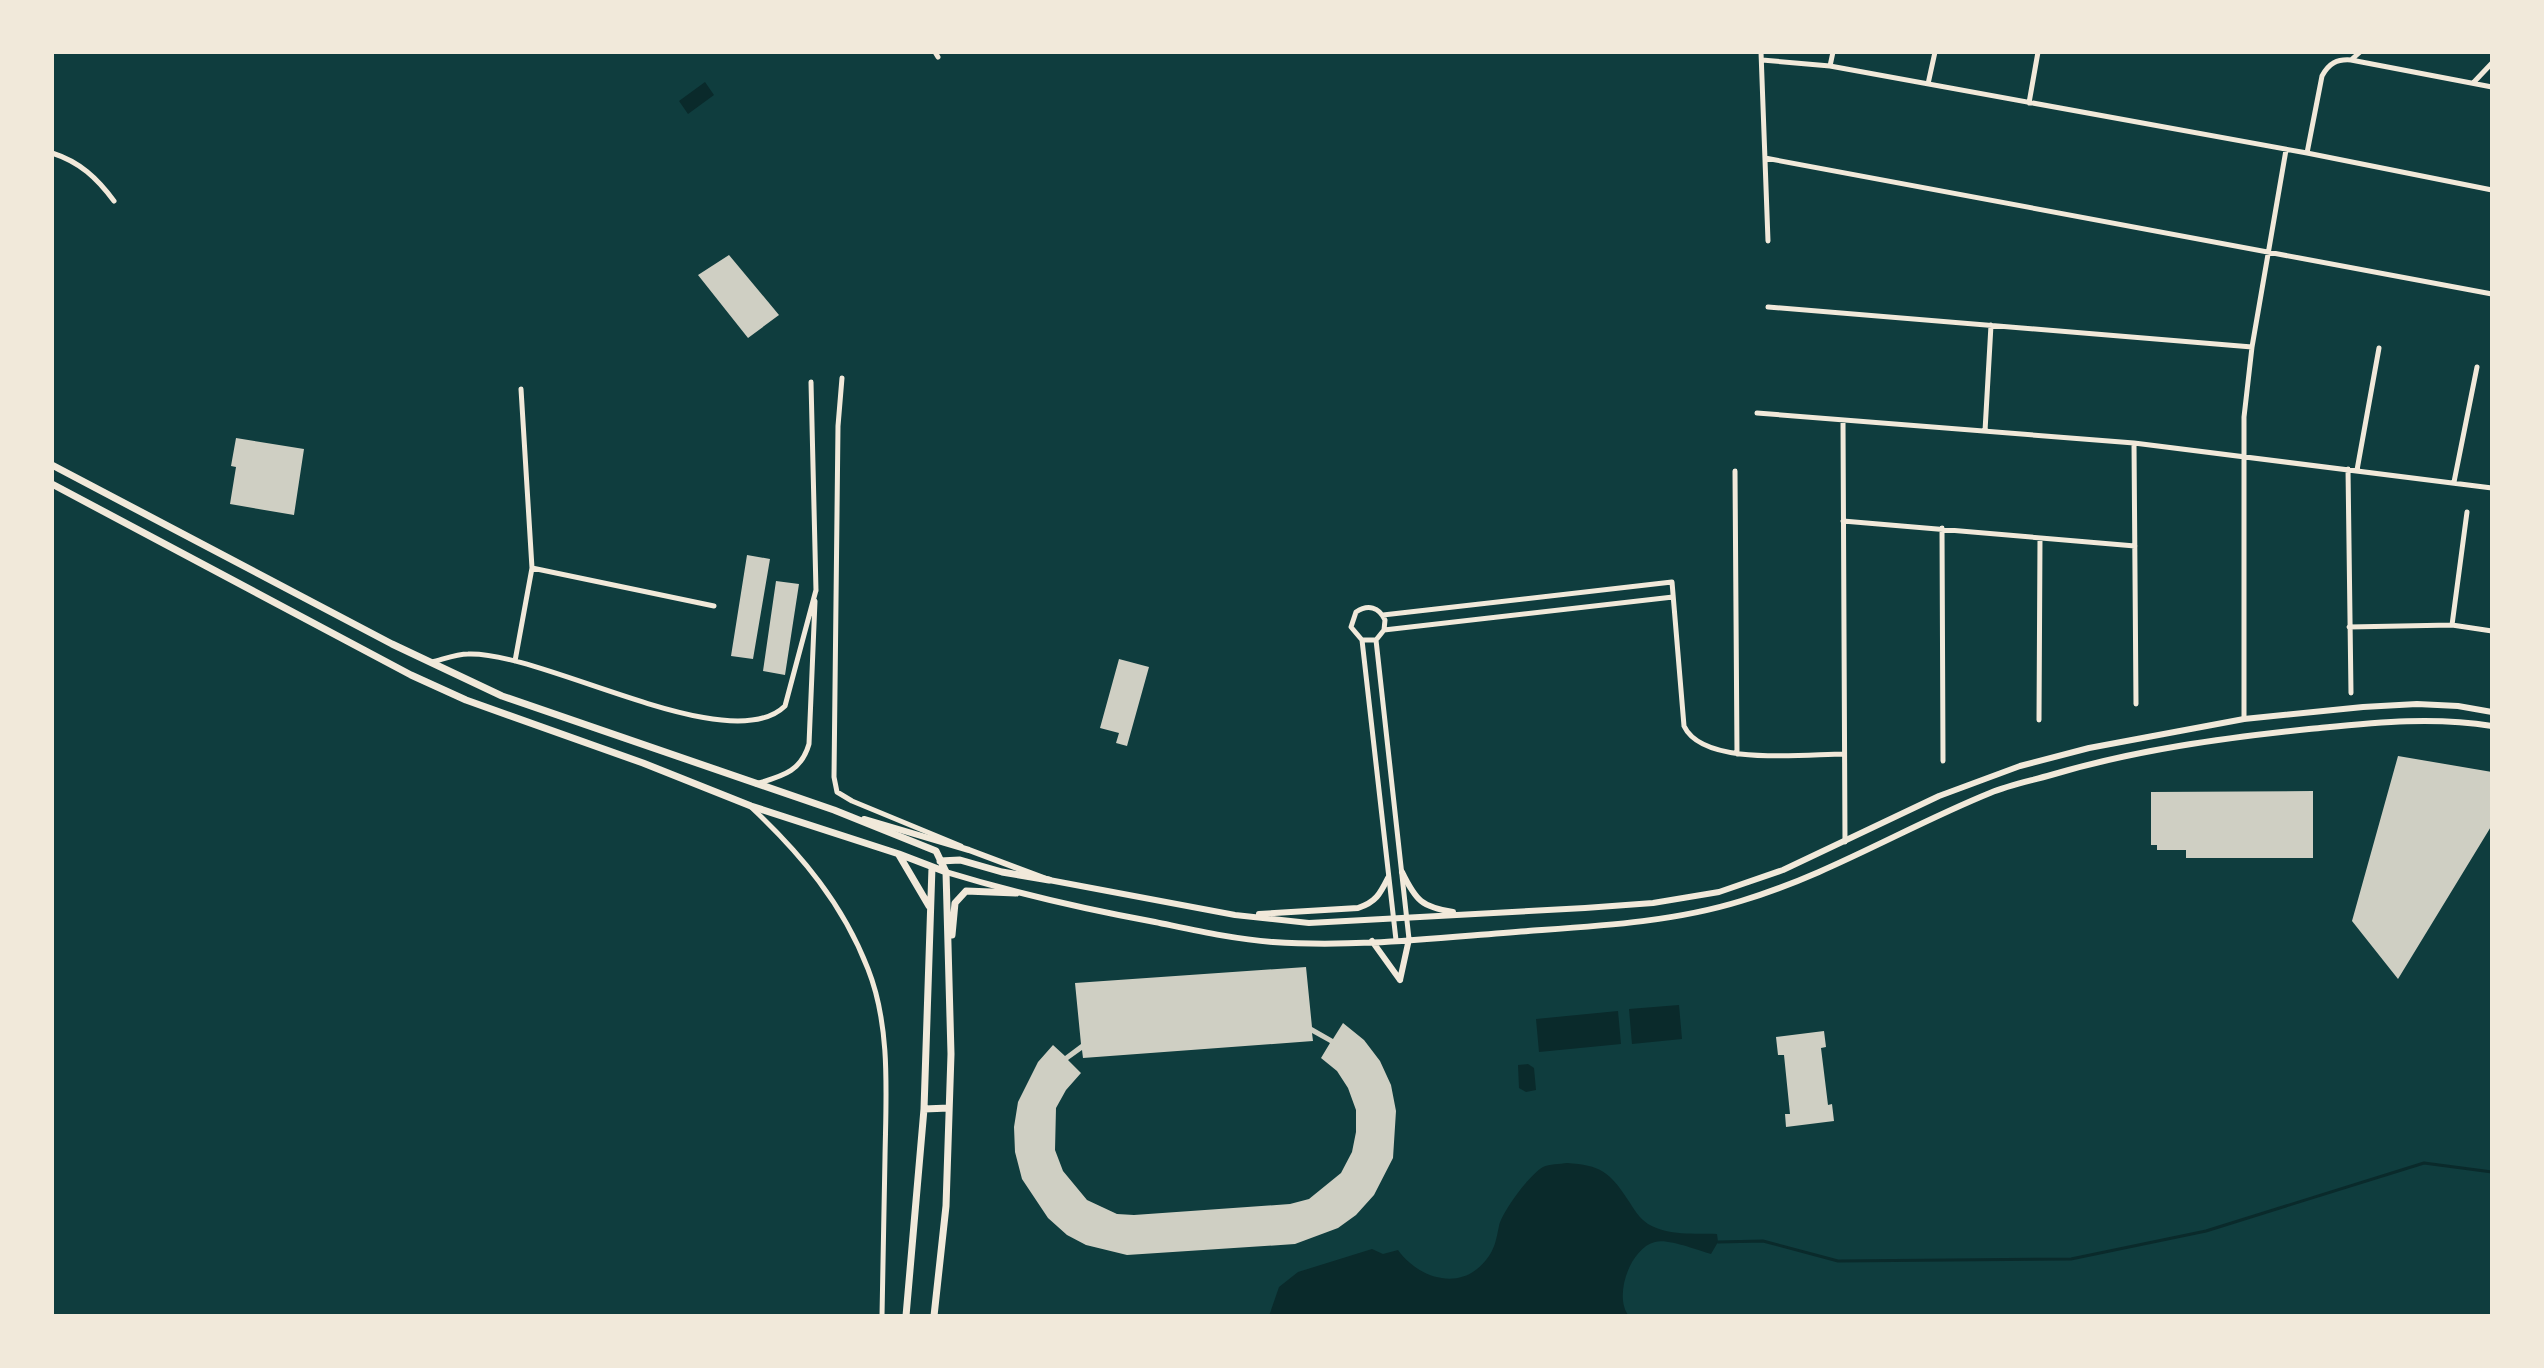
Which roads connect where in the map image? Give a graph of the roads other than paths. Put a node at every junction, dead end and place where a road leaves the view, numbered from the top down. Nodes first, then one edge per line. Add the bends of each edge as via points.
1 (1761, 52) edge
2 (1833, 52) edge
3 (1935, 52) edge
4 (2038, 52) edge
5 (2360, 52) edge
6 (1762, 60) junction
7 (2351, 60) junction
8 (2492, 63) edge
9 (1830, 66) junction
10 (2473, 83) junction
11 (1928, 84) junction
12 (2492, 87) edge
13 (2029, 103) junction
14 (2286, 150) junction
15 (52, 153) edge
16 (2307, 153) junction
17 (1765, 158) junction
18 (2492, 190) edge
19 (114, 201) dead end
20 (1768, 241) dead end
21 (2269, 252) junction
22 (2492, 294) edge
23 (1768, 307) dead end
24 (1991, 325) junction
25 (2252, 347) junction
26 (2379, 348) dead end
27 (2477, 367) dead end
28 (842, 378) dead end
29 (811, 382) dead end
30 (521, 389) dead end
31 (1757, 413) dead end
32 (1843, 420) junction
33 (1985, 431) junction
34 (2134, 443) junction
35 (2243, 455) junction
36 (52, 465) edge
37 (2348, 469) junction
38 (2357, 470) junction
39 (1735, 471) dead end
40 (2454, 482) junction
41 (52, 484) edge
42 (2492, 488) edge
43 (2467, 512) dead end
44 (1843, 521) junction
45 (1942, 528) junction
46 (2040, 538) junction
47 (2135, 546) junction
48 (532, 568) junction
49 (816, 590) junction
50 (1673, 597) junction
51 (714, 606) dead end
52 (1383, 615) junction
53 (2452, 625) junction
54 (2349, 627) junction
55 (1384, 630) junction
56 (2492, 631) edge
57 (1362, 640) junction
58 (1376, 640) junction
59 (515, 661) junction
60 (428, 662) junction
61 (2351, 693) dead end
62 (2136, 704) dead end
63 (2492, 712) edge
64 (2244, 719) junction
65 (2039, 720) dead end
66 (2492, 726) edge
67 (1737, 754) junction
68 (1844, 754) junction
69 (1943, 761) dead end
70 (755, 784) junction
71 (751, 806) junction
72 (834, 810) junction
73 (1845, 842) junction
74 (969, 850) junction
75 (899, 854) junction
76 (941, 860) junction
77 (932, 867) junction
78 (946, 872) junction
79 (1402, 872) junction
80 (1388, 878) junction
81 (1049, 880) junction
82 (1016, 893) junction
83 (930, 908) junction
84 (1465, 914) junction
85 (1235, 915) junction
86 (1407, 918) junction
87 (1393, 919) junction
88 (1409, 939) junction
89 (1396, 940) junction
90 (1372, 941) junction
91 (950, 963) junction
92 (949, 1108) junction
93 (924, 1109) junction
94 (882, 1316) edge
95 (906, 1316) edge
96 (934, 1316) edge

1 - 6 street
2 - 9 street
3 - 11 street
4 - 13 street
5 - 7 street
6 - 9 street
6 - 17 street
7 - 10 street
7 - 16 street via 2340,59 2322,76
8 - 10 street
9 - 11 street
10 - 12 street
11 - 13 street
13 - 14 street
14 - 16 street
14 - 21 street
15 - 19 street via 98,179
16 - 18 street
17 - 20 street
17 - 21 street
21 - 22 street
21 - 25 street
23 - 24 street
24 - 25 street
24 - 33 street
25 - 35 street
26 - 38 street
27 - 40 street
28 - 74 street via 837,792
29 - 49 street
30 - 48 street
31 - 32 street
32 - 33 street
32 - 44 street
33 - 34 street
34 - 35 street
34 - 47 street
35 - 37 street
35 - 64 street
36 - 60 main road
37 - 38 street
37 - 54 street
38 - 40 street
39 - 67 street
40 - 42 street
41 - 71 main road via 411,675
43 - 53 street
44 - 45 street
44 - 68 street
45 - 46 street
45 - 69 street
46 - 47 street
46 - 65 street
47 - 62 street
48 - 51 street
48 - 59 street
49 - 59 street via 785,706 774,716 687,716
49 - 70 street via 809,744 804,759 784,776
50 - 52 street via 1672,582
50 - 55 street
50 - 67 street via 1684,726 1704,746
52 - 55 street
52 - 57 street via 1371,607 1356,612 1351,627
53 - 54 street
53 - 56 street
54 - 61 street
55 - 58 street
57 - 58 street
57 - 80 street
58 - 79 street
59 - 60 street via 469,654
60 - 70 main road via 502,696
63 - 64 street via 2417,704
64 - 73 street via 2020,766 1939,796
66 - 88 street via 2411,719 2140,752 1996,791 1826,869 1738,902 1686,915
67 - 68 street
68 - 73 street
70 - 72 main road
71 - 75 main road
71 - 94 street via 828,891 864,958 880,1013 886,1105
72 - 74 street
72 - 76 main road via 927,846
73 - 84 street via 1719,892 1653,903
74 - 81 street
75 - 77 main road
75 - 83 main road
76 - 77 main road
76 - 78 main road
76 - 81 main road
77 - 78 main road
77 - 83 main road
78 - 82 street
78 - 91 main road
79 - 84 street via 1414,895 1428,907
79 - 86 street
80 - 85 street via 1372,903 1358,908
80 - 87 street
81 - 85 street
82 - 90 street via 1246,939
82 - 91 main road via 961,895 955,903
83 - 93 main road
84 - 86 street
85 - 87 street via 1309,923
86 - 87 street
86 - 88 street
87 - 89 street
88 - 89 street
88 - 90 street via 1400,980
89 - 90 street
91 - 92 main road
92 - 93 main road
92 - 96 main road via 946,1206
93 - 95 main road

